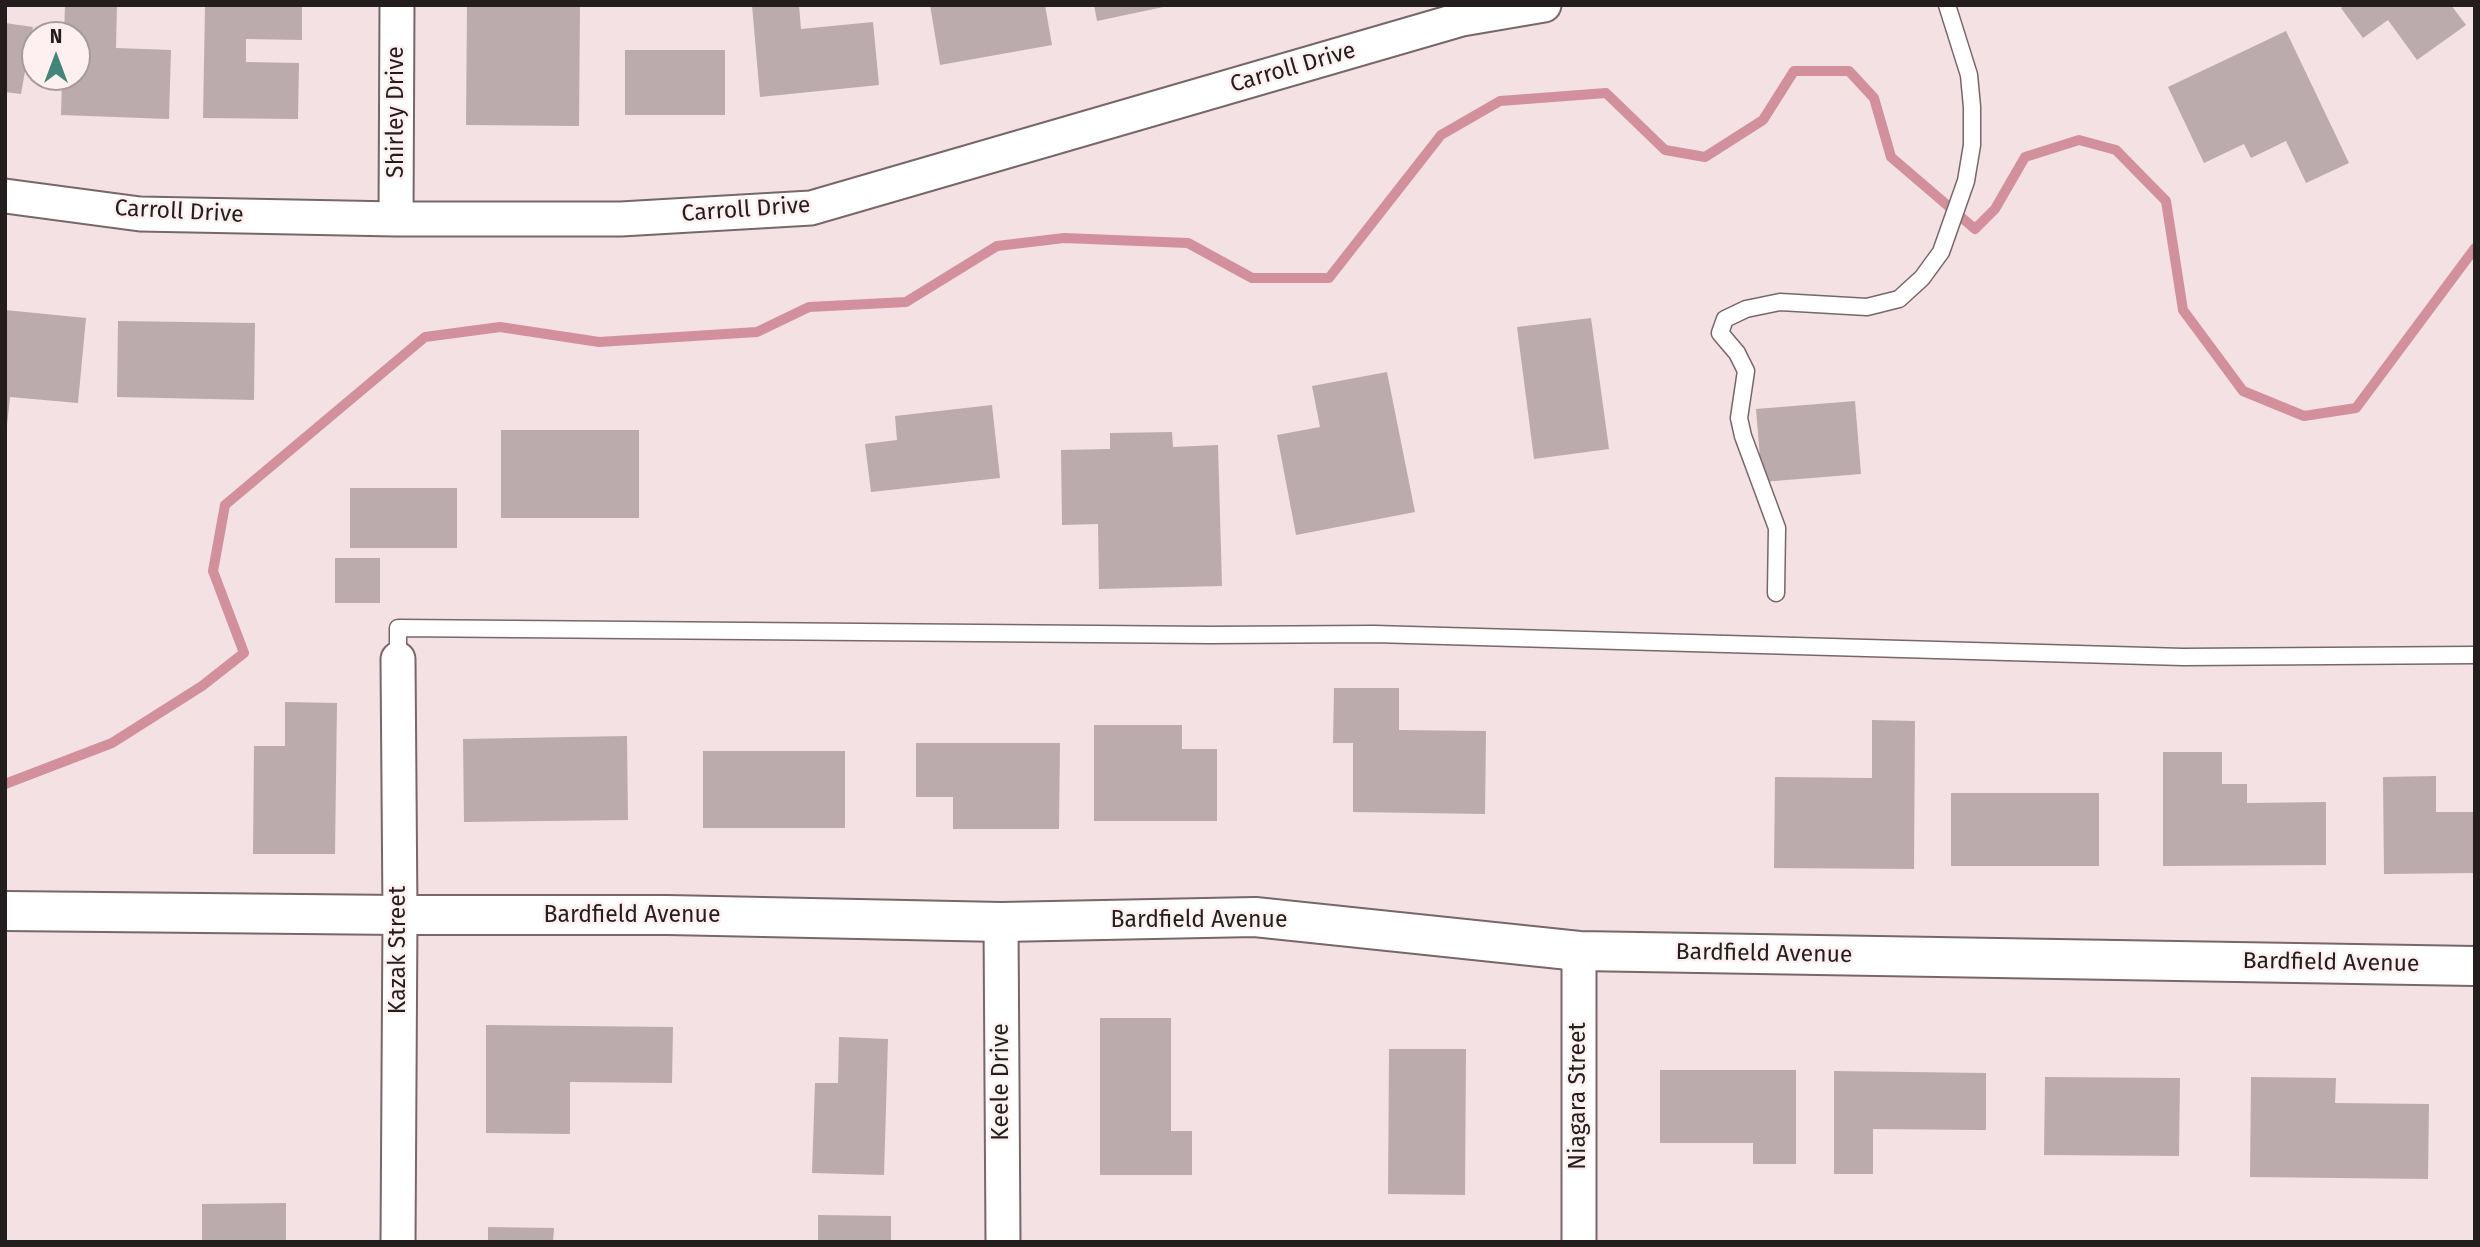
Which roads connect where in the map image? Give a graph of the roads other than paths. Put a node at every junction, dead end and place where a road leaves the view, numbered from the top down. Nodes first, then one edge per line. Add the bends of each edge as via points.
1 (397, 5) edge
2 (1544, 5) edge
3 (1947, 5) edge
4 (5, 196) edge
5 (396, 219) junction
6 (1776, 593) dead end
7 (2475, 655) edge
8 (398, 659) joint
9 (5, 911) edge
10 (400, 915) junction
11 (1001, 922) junction
12 (1578, 951) junction
13 (2475, 966) edge
14 (398, 1242) edge
15 (1003, 1242) edge
16 (1578, 1242) edge

1 - 5 street, Shirley Drive
2 - 5 street, Carroll Drive via 1462,19 811,208 621,219
3 - 6 lane via 1969,75 1972,145 1966,181 1941,252 1899,299 1867,307 1780,302 1725,318 1720,333 1746,371 1739,418 1777,528
4 - 5 street, Carroll Drive via 140,214
7 - 8 lane via 2183,657 1374,634 398,628
8 - 10 street, Kazak Street
9 - 10 street, Bardfield Avenue
10 - 11 street, Bardfield Avenue
10 - 14 street, Kazak Street
11 - 12 street, Bardfield Avenue via 1255,917
11 - 15 street, Keele Drive
12 - 13 street, Bardfield Avenue
12 - 16 street, Niagara Street

